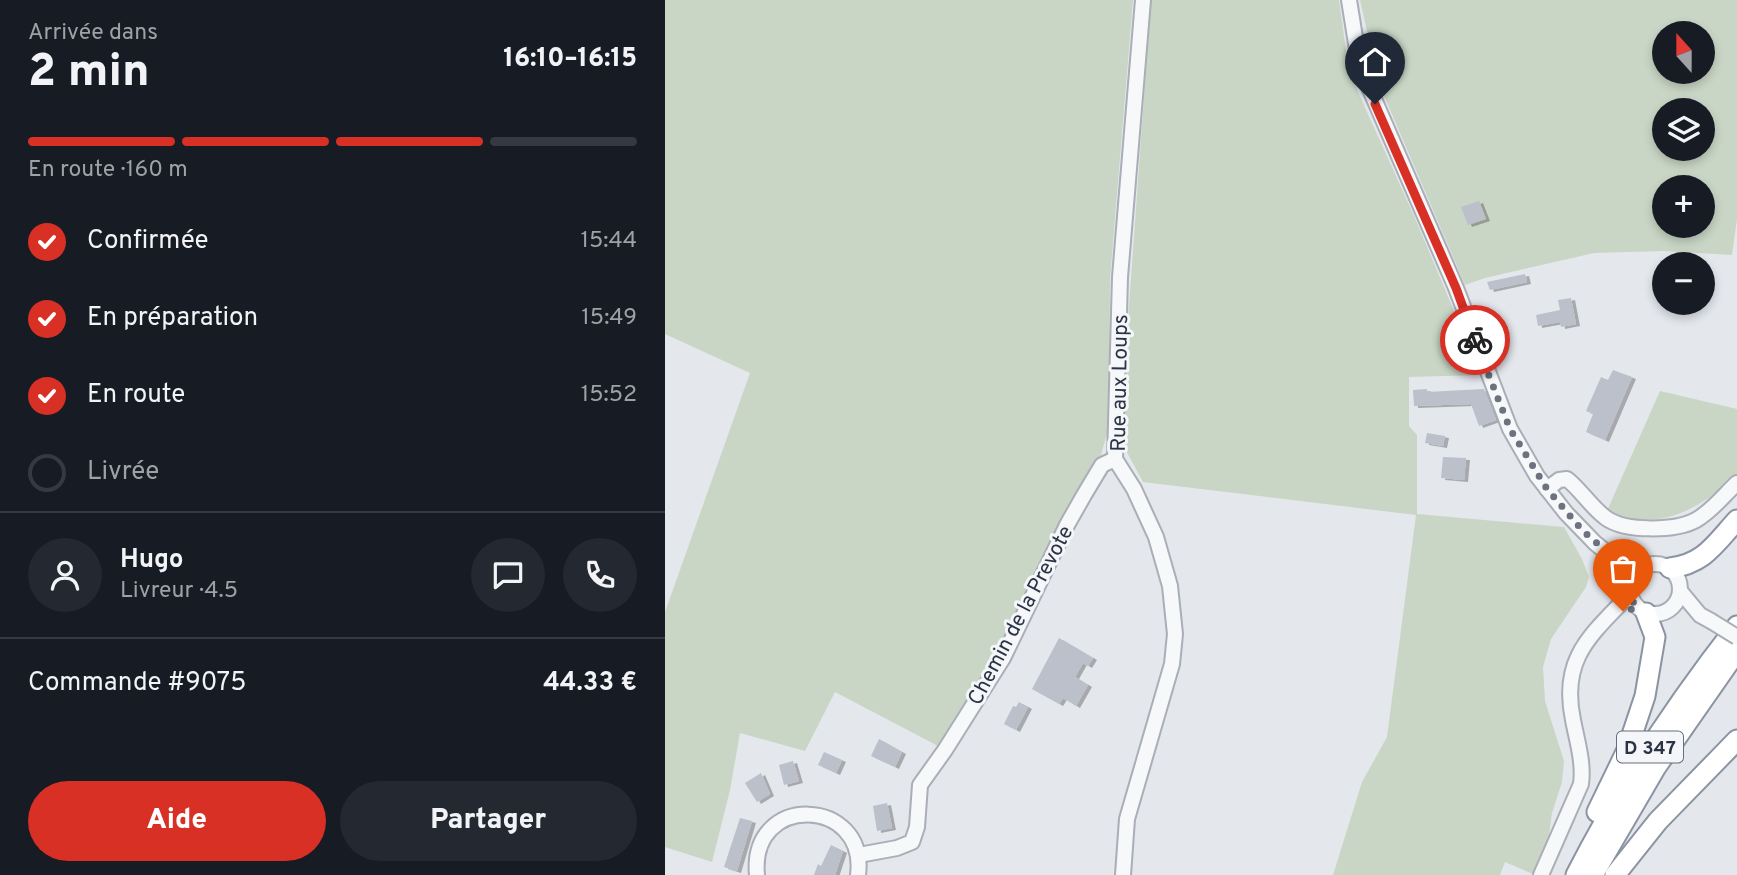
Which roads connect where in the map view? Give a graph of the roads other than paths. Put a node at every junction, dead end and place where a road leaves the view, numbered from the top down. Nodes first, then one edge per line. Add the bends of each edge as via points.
1 (1143, 0) edge
2 (1349, 0) edge
3 (1115, 459) junction
4 (1737, 483) edge
5 (1547, 489) junction
6 (1737, 520) edge
7 (1616, 560) junction
8 (1646, 565) junction
9 (1670, 568) junction
10 (1680, 591) junction
11 (1629, 592) junction
12 (1649, 611) junction
13 (1610, 615) junction
14 (1705, 618) junction
15 (1737, 626) edge
16 (1737, 637) edge
17 (1737, 651) edge
18 (1737, 740) edge
19 (859, 855) junction
20 (757, 875) edge
21 (858, 875) edge
22 (1123, 875) edge
23 (1541, 875) edge
24 (1574, 875) edge
25 (1594, 875) edge
26 (1615, 875) edge

1 - 3 street, Rue aux Loups via 1120,277
2 - 5 street via 1358,56 1375,104 1456,288 1502,412
3 - 19 street, Chemin de la Prevote via 1102,465 1090,485 1003,659 920,785 912,842
3 - 22 street, Rue aux Loups via 1156,537 1170,586 1175,635 1172,664 1128,819
4 - 5 street via 1695,521 1671,527 1616,524 1567,479
5 - 7 street
6 - 9 highway via 1696,562
7 - 8 street
7 - 11 street
8 - 9 street
8 - 11 street via 1634,574
9 - 10 street
10 - 12 street via 1672,607
10 - 14 street
11 - 12 street
11 - 13 street
12 - 13 street
12 - 14 street via 1683,611
12 - 24 highway via 1654,645 1641,713
13 - 23 street via 1586,640 1573,666 1570,702 1581,784
14 - 16 street, bridge
15 - 24 highway, D 347 via 1643,758
17 - 25 highway, D 347 via 1656,766
18 - 26 highway via 1658,821
19 - 20 street via 848,834 831,819 818,814 795,816 766,834 757,854
19 - 21 street

